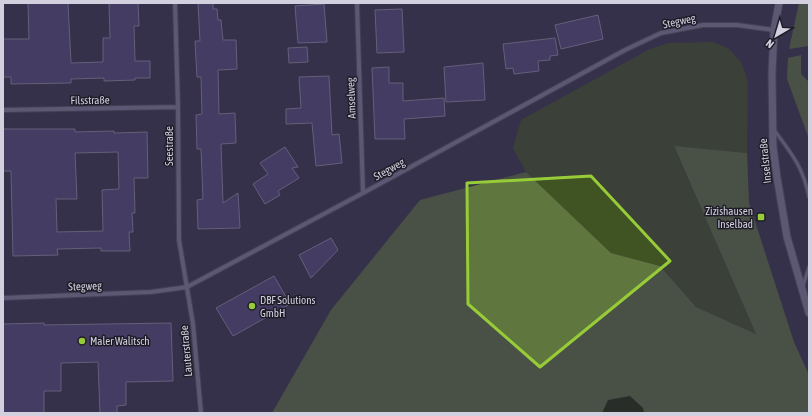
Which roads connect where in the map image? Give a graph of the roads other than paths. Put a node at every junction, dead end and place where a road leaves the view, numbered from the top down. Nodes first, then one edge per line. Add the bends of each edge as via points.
1 (175, 3) edge
2 (357, 3) edge
3 (779, 3) edge
4 (774, 30) junction
5 (178, 107) junction
6 (3, 110) edge
7 (773, 128) junction
8 (363, 193) junction
9 (809, 197) edge
10 (809, 266) edge
11 (187, 287) junction
12 (802, 290) junction
13 (3, 298) edge
14 (809, 313) edge
15 (201, 413) edge

1 - 5 street, Seestraße
2 - 8 street, Amselweg
3 - 4 street, Inselstraße
4 - 7 street, Inselstraße
4 - 8 street, Stegweg via 737,25 703,25 661,33 625,50
5 - 6 street, Filsstraße
5 - 11 street, Seestraße via 178,240
7 - 9 lane via 799,164
7 - 12 street, Inselstraße via 776,177
8 - 11 street, Stegweg
10 - 12 lane
11 - 13 street, Stegweg via 151,292
11 - 15 street, Lauterstraße
12 - 14 street, Inselstraße

